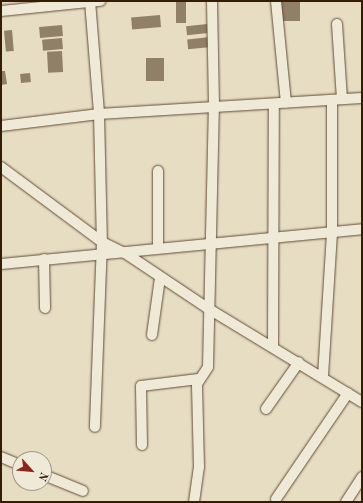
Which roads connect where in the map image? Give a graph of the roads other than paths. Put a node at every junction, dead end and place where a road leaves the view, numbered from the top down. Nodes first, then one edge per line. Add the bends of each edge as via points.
1 (94, 1) edge
2 (212, 1) edge
3 (276, 1) edge
4 (31, 5) edge
5 (1, 11) edge
6 (337, 24) dead end
7 (362, 98) edge
8 (337, 99) junction
9 (286, 102) junction
10 (274, 104) junction
11 (214, 106) junction
12 (99, 114) junction
13 (1, 126) edge
14 (1, 167) edge
15 (158, 171) dead end
16 (362, 229) edge
17 (332, 232) junction
18 (274, 238) junction
19 (102, 242) junction
20 (210, 243) junction
21 (158, 248) junction
22 (125, 253) junction
23 (102, 254) junction
24 (44, 259) junction
25 (1, 264) edge
26 (160, 278) junction
27 (45, 308) dead end
28 (209, 309) junction
29 (152, 335) dead end
30 (273, 347) junction
31 (300, 362) junction
32 (323, 376) junction
33 (199, 379) junction
34 (348, 393) junction
35 (362, 402) edge
36 (266, 409) dead end
37 (95, 427) dead end
38 (142, 445) dead end
39 (1, 457) edge
40 (12, 462) edge
41 (362, 477) edge
42 (52, 478) edge
43 (83, 491) dead end
44 (276, 499) dead end
45 (194, 502) edge
46 (346, 502) edge

1 - 4 street
1 - 12 street
2 - 11 street
3 - 9 street
4 - 5 street
6 - 8 street
7 - 8 street
8 - 9 street
8 - 17 street
9 - 10 street
10 - 11 street
10 - 18 street
11 - 12 street
11 - 20 street
12 - 13 street
12 - 19 street
14 - 19 street
15 - 21 street
16 - 17 street
17 - 18 street
17 - 32 street
18 - 20 street
18 - 30 street
19 - 22 street
19 - 23 street
20 - 21 street
20 - 28 street
21 - 22 street
22 - 23 street
22 - 26 street
23 - 24 street
23 - 37 street
24 - 25 street
24 - 27 street
26 - 28 street
26 - 29 street
28 - 30 street
28 - 33 street via 208,371
30 - 31 street
31 - 32 street
31 - 36 street
32 - 34 street
33 - 38 street via 141,386
33 - 45 street via 199,477
34 - 35 street
34 - 44 street
39 - 40 street
41 - 46 street
42 - 43 street

